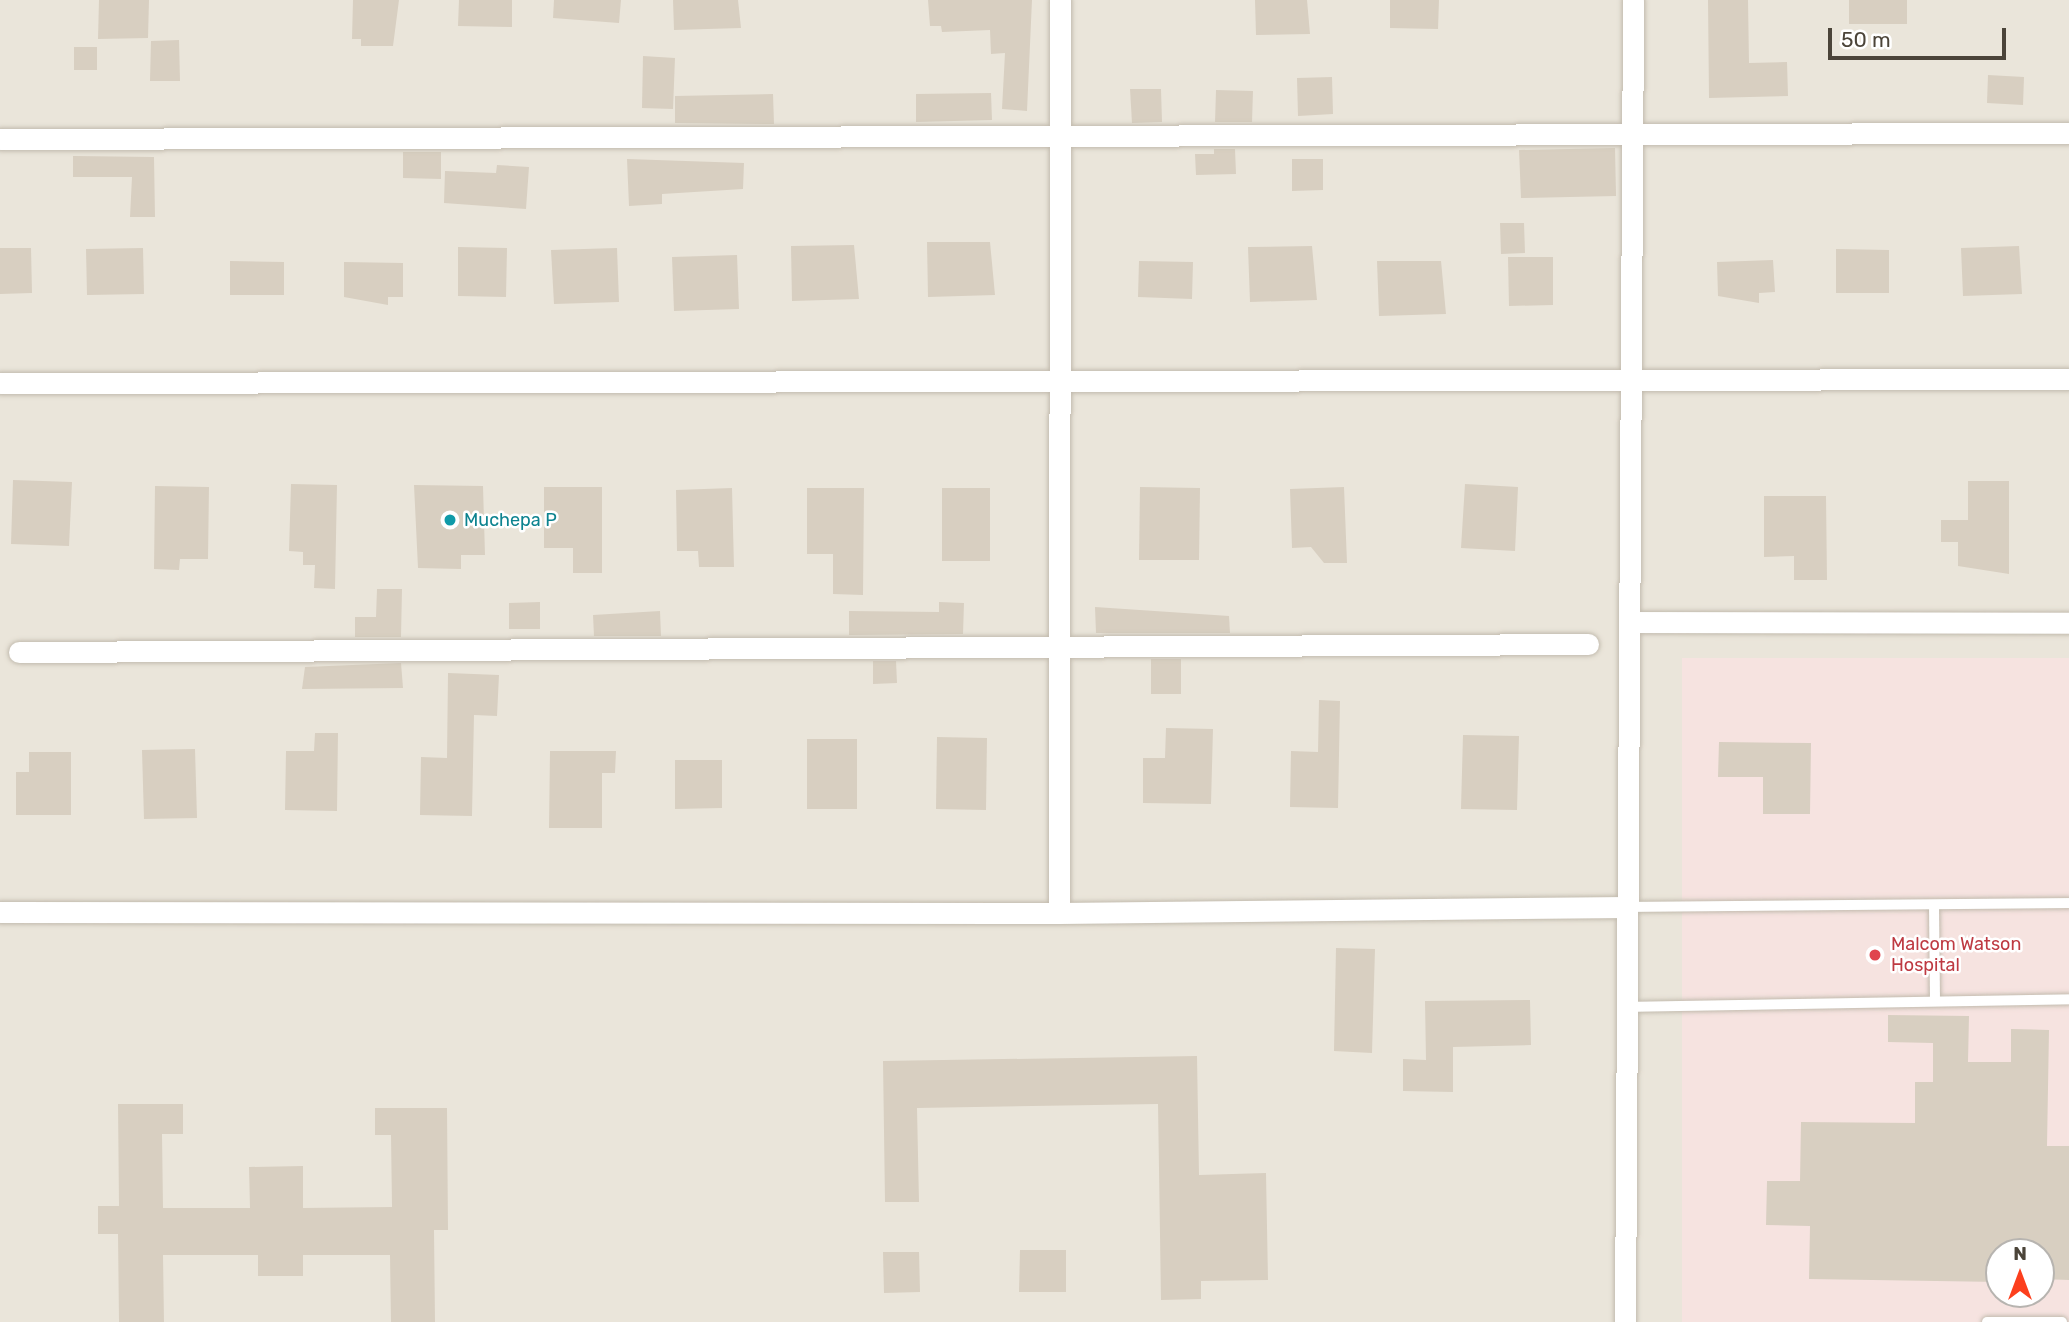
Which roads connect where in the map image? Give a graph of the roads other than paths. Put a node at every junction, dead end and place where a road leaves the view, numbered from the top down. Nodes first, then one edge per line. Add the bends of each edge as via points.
1 (1060, 0) edge
2 (1633, 0) edge
3 (1632, 131) junction
4 (2069, 133) edge
5 (1058, 134) junction
6 (0, 139) edge
7 (2069, 379) edge
8 (1630, 380) junction
9 (0, 383) edge
10 (1056, 383) junction
11 (1629, 622) junction
12 (2069, 623) edge
13 (1588, 644) dead end
14 (1058, 645) junction
15 (19, 652) dead end
16 (2069, 904) edge
17 (1934, 905) junction
18 (1627, 907) junction
19 (0, 912) edge
20 (1059, 913) junction
21 (2069, 917) edge
22 (2069, 999) edge
23 (1935, 1000) junction
24 (1627, 1007) junction
25 (1625, 1322) edge
26 (1987, 1322) edge
27 (2062, 1322) edge

1 - 5 street
2 - 3 street
3 - 4 street
3 - 5 street
3 - 8 street
5 - 6 street
5 - 10 street
7 - 8 street
8 - 10 street
8 - 11 street
9 - 10 street
10 - 14 street
11 - 12 street
11 - 18 street
13 - 14 street
14 - 15 street
14 - 20 street
16 - 17 lane
16 - 21 lane
17 - 18 lane
17 - 23 lane
18 - 20 street
18 - 24 street
19 - 20 street
22 - 23 lane
23 - 24 lane
24 - 25 street
26 - 27 lane

